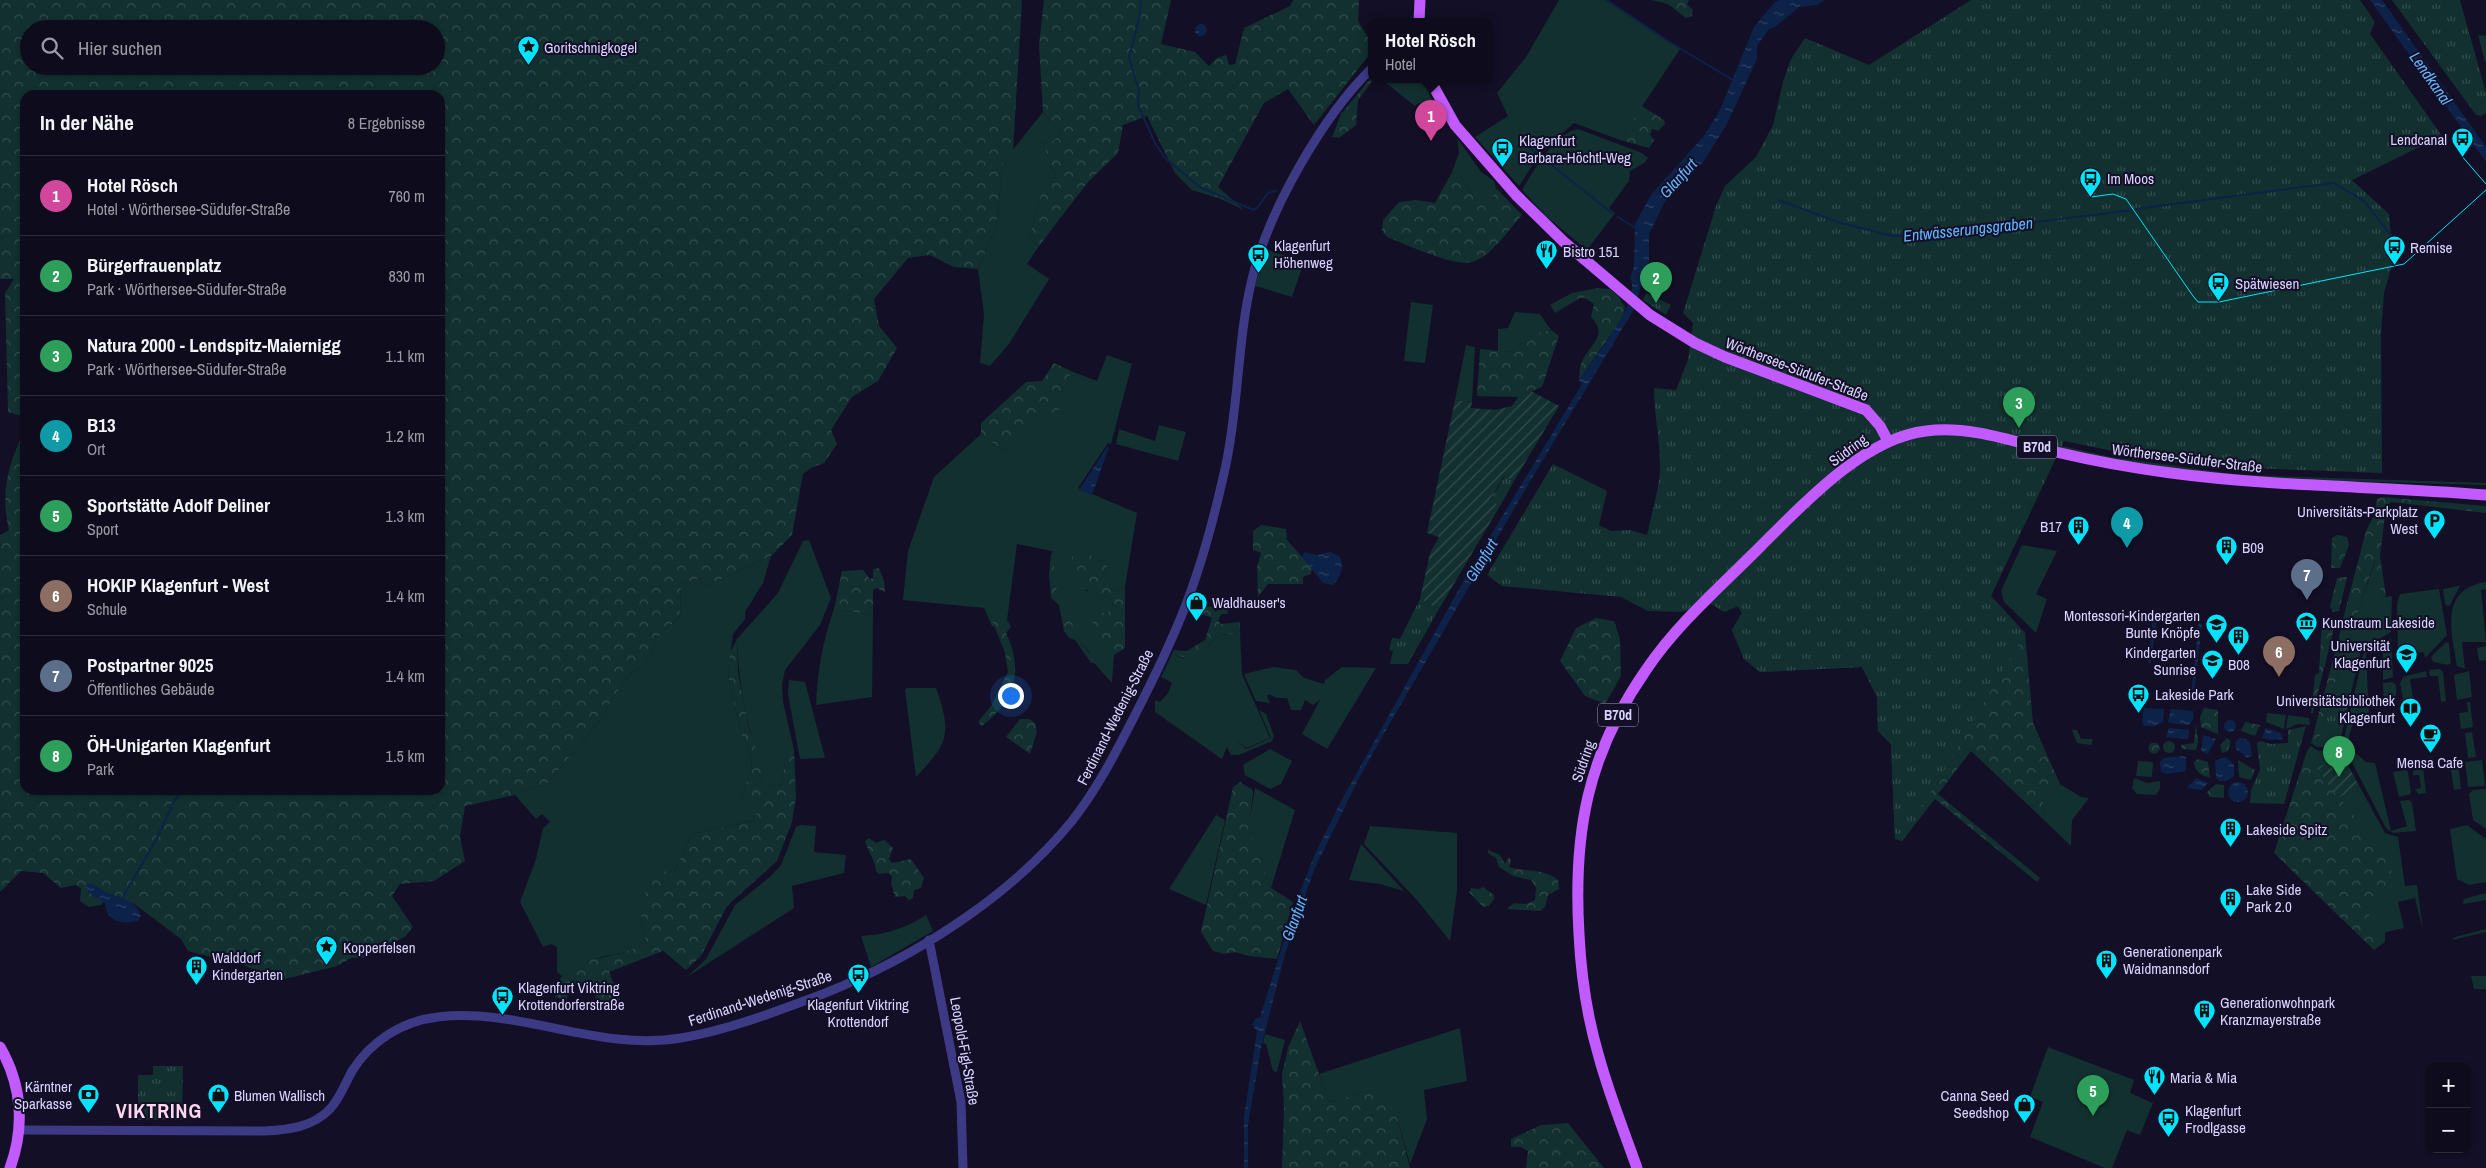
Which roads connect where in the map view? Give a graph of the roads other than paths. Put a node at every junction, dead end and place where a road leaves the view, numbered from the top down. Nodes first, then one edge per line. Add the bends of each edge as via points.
1 (1420, 0) edge
2 (1419, 18) edge
3 (1368, 72) edge
4 (1432, 83) edge
5 (1888, 441) junction
6 (2486, 495) edge
7 (930, 940) junction
8 (0, 1047) edge
9 (20, 1130) junction
10 (10, 1168) edge
11 (963, 1168) edge
12 (1637, 1168) edge

1 - 2 main road
3 - 7 street, Ferdinand-Wedenig-Straße via 1346,95 1313,146 1283,196 1261,245 1250,292 1232,433 1216,506 1184,611 1119,747 1086,802 1049,846 1010,883
4 - 5 main road, Wörthersee-Südufer-Straße via 1455,125 1516,196 1564,242 1640,306 1666,326 1717,354 1866,410
5 - 6 main road, Wörthersee-Südufer-Straße / B70d via 1928,430 1947,430 2101,462 2218,479
5 - 12 main road, Südring / B70d via 1874,447 1835,477 1766,541 1675,634 1647,668 1618,714 1604,744 1586,798 1580,830 1576,893 1580,954 1599,1060
7 - 9 street, Ferdinand-Wedenig-Straße via 870,973 799,1003 682,1038 631,1041 479,1017 445,1016 420,1020 382,1038 353,1070 329,1109 308,1124 291,1129
7 - 11 street, Leopold-Figl-Straße via 961,1102
8 - 9 main road via 16,1087
9 - 10 main road

